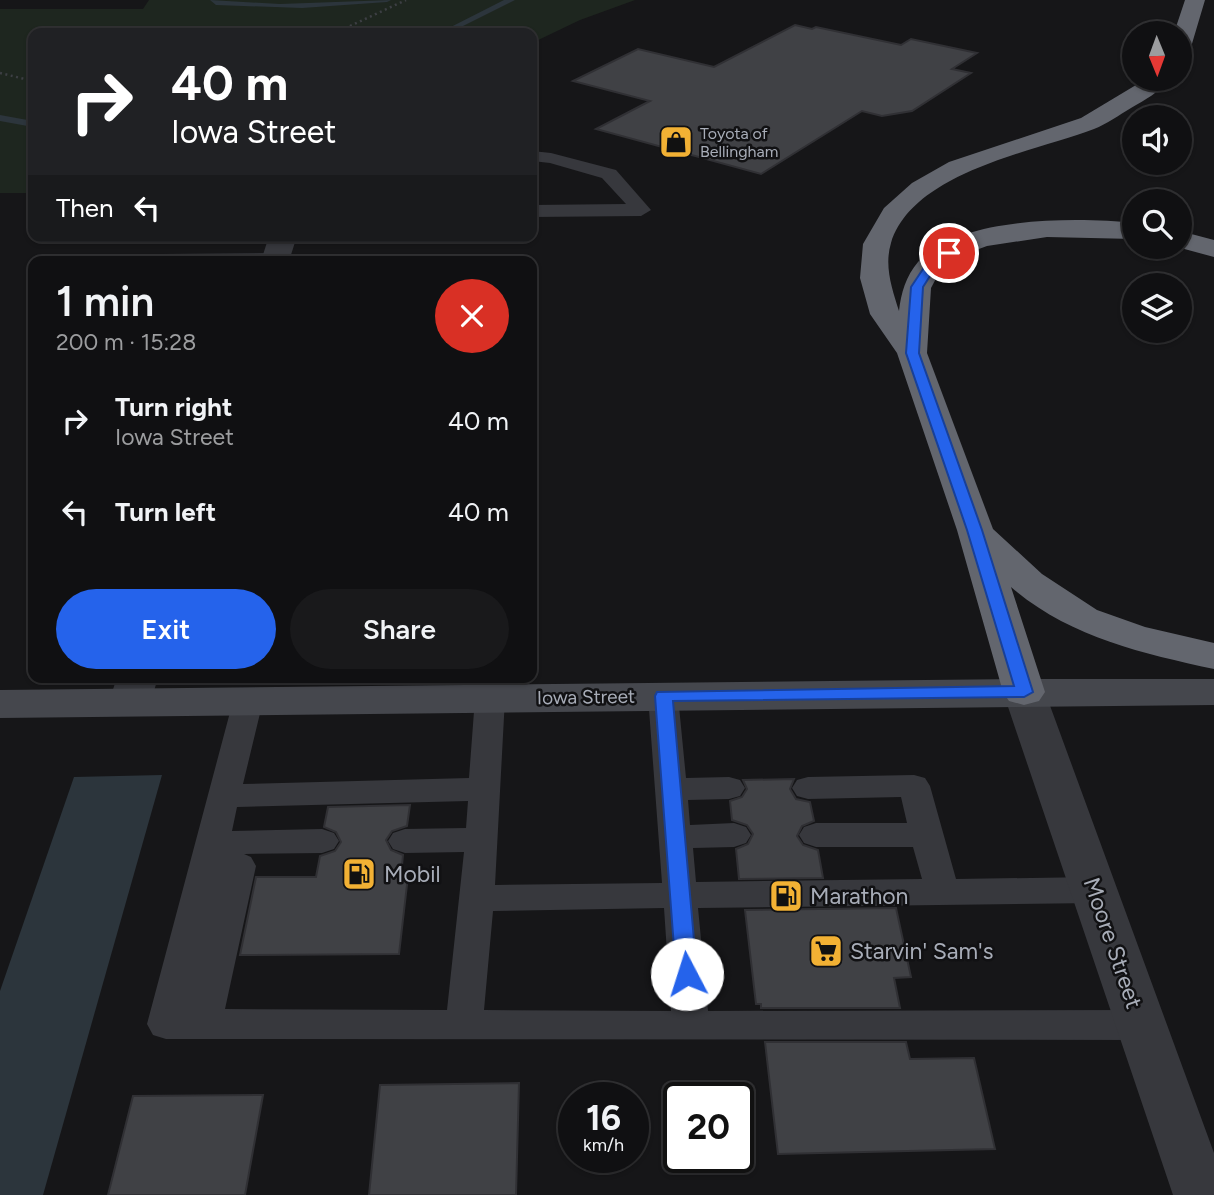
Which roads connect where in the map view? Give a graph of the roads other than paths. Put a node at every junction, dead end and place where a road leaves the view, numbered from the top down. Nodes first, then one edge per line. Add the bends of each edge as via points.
1 (1195, 0) edge
2 (1187, 21) edge
3 (1143, 91) edge
4 (537, 157) edge
5 (537, 211) edge
6 (1122, 230) edge
7 (1192, 243) edge
8 (1214, 249) edge
9 (278, 252) edge
10 (220, 256) edge
11 (912, 353) junction
12 (975, 530) junction
13 (1214, 656) edge
14 (134, 690) edge
15 (1024, 692) junction
16 (1214, 692) edge
17 (663, 696) junction
18 (490, 698) junction
19 (248, 701) junction
20 (0, 704) edge
21 (729, 788) dead end
22 (808, 788) dead end
23 (486, 789) junction
24 (671, 789) junction
25 (224, 796) junction
26 (734, 835) dead end
27 (816, 835) dead end
28 (928, 835) junction
29 (675, 837) junction
30 (482, 840) junction
31 (322, 841) dead end
32 (405, 841) dead end
33 (210, 849) junction
34 (1094, 890) junction
35 (942, 891) junction
36 (680, 896) junction
37 (476, 898) junction
38 (464, 1025) junction
39 (691, 1026) junction
40 (1141, 1026) junction
41 (1201, 1195) edge

1 - 2 highway
3 - 11 highway via 1089,123 958,167 921,188 893,214 877,244 874,278 885,314
4 - 5 lane via 609,174 641,210
6 - 11 highway via 1061,227 1009,232 965,244 933,263 917,287
7 - 8 highway
9 - 10 lane
11 - 12 highway
12 - 13 highway via 1013,571 1082,617 1166,646
12 - 15 highway
14 - 19 main road, Iowa Street
14 - 20 main road, Iowa Street
15 - 16 main road, Iowa Street
15 - 17 main road, Iowa Street
15 - 34 street, Moore Street
17 - 18 main road, Iowa Street
17 - 24 lane
18 - 19 main road, Iowa Street
18 - 23 lane
19 - 25 lane
21 - 24 lane
22 - 28 lane via 914,786
23 - 25 lane
23 - 30 lane
24 - 29 lane
25 - 33 lane
26 - 29 lane
27 - 28 lane
28 - 35 lane
29 - 36 lane
30 - 32 lane
30 - 37 lane
31 - 33 lane
33 - 38 lane via 166,1024
34 - 35 lane
34 - 40 street, Moore Street
35 - 36 lane
36 - 37 lane
36 - 39 lane
37 - 38 lane
38 - 39 lane
39 - 40 lane
40 - 41 street, Moore Street

